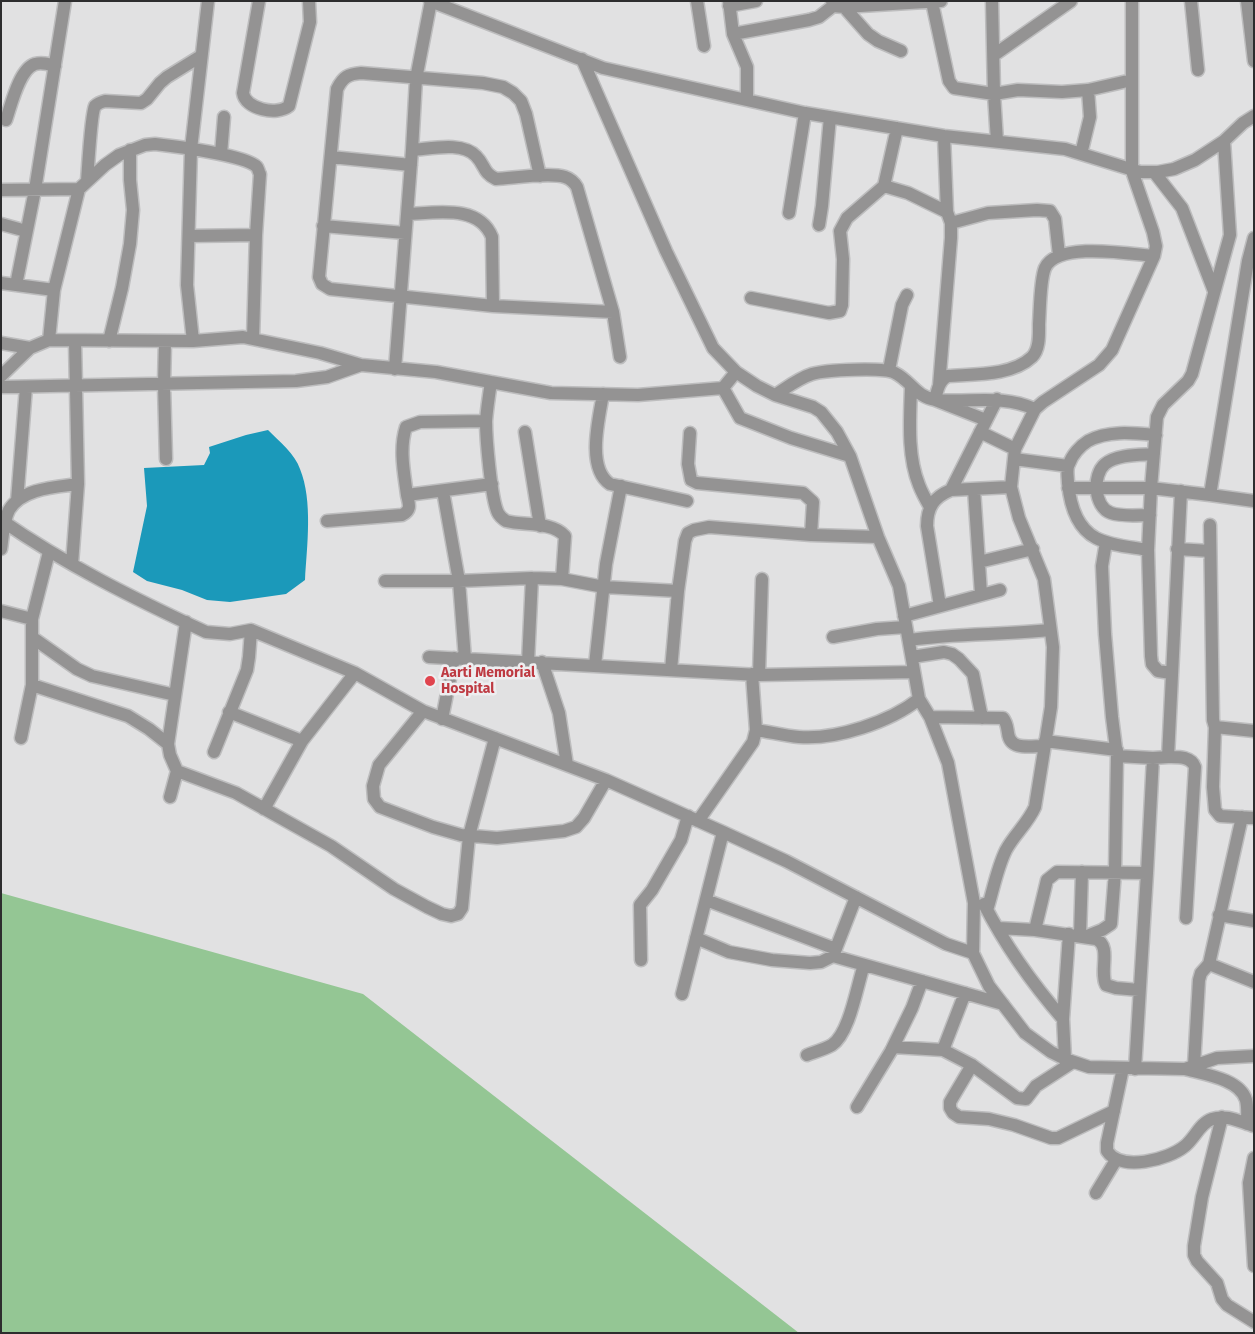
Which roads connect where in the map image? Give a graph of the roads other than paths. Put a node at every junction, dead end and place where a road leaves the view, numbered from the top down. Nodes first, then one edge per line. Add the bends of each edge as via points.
1 (66, 1) edge
2 (208, 1) edge
3 (259, 1) edge
4 (309, 1) edge
5 (430, 1) edge
6 (697, 1) edge
7 (756, 1) edge
8 (941, 1) edge
9 (992, 1) edge
10 (1071, 1) edge
11 (1132, 1) edge
12 (1191, 1) edge
13 (1247, 1) edge
14 (907, 2) edge
15 (932, 2) edge
16 (729, 4) edge
17 (836, 5) edge
18 (733, 34) junction
19 (704, 46) dead end
20 (901, 51) dead end
21 (994, 55) junction
22 (201, 56) junction
23 (582, 60) junction
24 (1254, 61) edge
25 (55, 66) junction
26 (1198, 70) dead end
27 (416, 79) junction
28 (1132, 80) junction
29 (1088, 90) junction
30 (994, 94) junction
31 (747, 100) junction
32 (805, 113) junction
33 (1254, 116) edge
34 (224, 117) dead end
35 (830, 117) junction
36 (6, 120) dead end
37 (897, 128) junction
38 (944, 136) junction
39 (997, 141) junction
40 (1224, 141) junction
41 (191, 149) junction
42 (130, 150) junction
43 (412, 150) junction
44 (221, 154) junction
45 (1081, 154) junction
46 (331, 157) junction
47 (411, 165) junction
48 (1132, 171) junction
49 (1154, 172) junction
50 (540, 176) junction
51 (83, 185) junction
52 (884, 186) junction
53 (1, 190) edge
54 (35, 190) junction
55 (407, 214) junction
56 (789, 214) dead end
57 (949, 218) junction
58 (1, 224) edge
59 (819, 225) dead end
60 (323, 226) junction
61 (26, 231) junction
62 (405, 233) junction
63 (256, 235) junction
64 (188, 236) junction
65 (1254, 238) edge
66 (1059, 255) junction
67 (1154, 256) junction
68 (1250, 280) edge
69 (1, 283) edge
70 (16, 285) junction
71 (54, 290) junction
72 (1214, 292) junction
73 (907, 295) dead end
74 (401, 296) junction
75 (751, 298) dead end
76 (493, 306) junction
77 (613, 312) junction
78 (253, 339) junction
79 (49, 340) junction
80 (75, 341) junction
81 (109, 341) junction
82 (165, 341) junction
83 (193, 341) junction
84 (1, 343) edge
85 (30, 348) junction
86 (620, 357) dead end
87 (361, 365) junction
88 (395, 369) junction
89 (889, 370) junction
90 (736, 372) junction
91 (1, 376) edge
92 (491, 382) junction
93 (76, 385) junction
94 (164, 385) junction
95 (939, 386) junction
96 (1, 387) edge
97 (26, 387) junction
98 (911, 387) junction
99 (723, 388) junction
100 (603, 394) junction
101 (775, 395) junction
102 (996, 399) junction
103 (934, 400) junction
104 (1034, 408) junction
105 (486, 421) junction
106 (983, 426) junction
107 (525, 432) dead end
108 (690, 433) dead end
109 (1156, 435) junction
110 (1014, 454) junction
111 (1154, 454) junction
112 (850, 456) junction
113 (166, 459) dead end
114 (1068, 466) junction
115 (78, 484) junction
116 (492, 484) junction
117 (621, 486) junction
118 (1011, 487) junction
119 (1068, 488) junction
120 (1096, 488) junction
121 (1151, 488) junction
122 (974, 489) junction
123 (443, 490) junction
124 (951, 490) junction
125 (1181, 491) junction
126 (1210, 494) junction
127 (407, 495) junction
128 (17, 501) junction
129 (687, 501) dead end
130 (1254, 501) edge
131 (930, 507) junction
132 (1150, 515) junction
133 (3, 521) edge
134 (328, 521) dead end
135 (1210, 525) dead end
136 (540, 526) junction
137 (811, 535) junction
138 (878, 537) junction
139 (1106, 542) junction
140 (1, 549) edge
141 (1033, 549) junction
142 (1177, 549) junction
143 (1148, 550) junction
144 (1210, 551) junction
145 (49, 552) junction
146 (979, 562) junction
147 (72, 564) junction
148 (532, 578) junction
149 (562, 579) junction
150 (762, 579) dead end
151 (385, 581) dead end
152 (459, 581) junction
153 (604, 586) junction
154 (1000, 590) dead end
155 (678, 591) junction
156 (981, 594) junction
157 (940, 606) junction
158 (1, 611) edge
159 (32, 620) junction
160 (905, 621) junction
161 (186, 622) junction
162 (251, 630) junction
163 (1050, 630) junction
164 (833, 636) dead end
165 (33, 638) junction
166 (909, 640) junction
167 (429, 657) dead end
168 (912, 657) junction
169 (459, 659) junction
170 (528, 662) junction
171 (542, 662) junction
172 (595, 665) junction
173 (670, 670) junction
174 (914, 672) junction
175 (355, 673) junction
176 (1171, 673) junction
177 (756, 674) junction
178 (32, 685) junction
179 (175, 695) junction
180 (919, 699) junction
181 (423, 711) junction
182 (229, 712) junction
183 (930, 717) junction
184 (982, 718) junction
185 (442, 719) junction
186 (1215, 727) junction
187 (756, 730) junction
188 (1254, 731) edge
189 (21, 738) dead end
190 (495, 738) junction
191 (302, 741) junction
192 (168, 744) junction
193 (1045, 744) junction
194 (214, 752) dead end
195 (1117, 753) junction
196 (1168, 756) junction
197 (1152, 758) junction
198 (567, 765) junction
199 (177, 770) junction
200 (606, 780) junction
201 (170, 796) dead end
202 (264, 809) junction
203 (1248, 817) edge
204 (693, 818) junction
205 (723, 832) junction
206 (469, 836) junction
207 (1082, 872) junction
208 (1115, 872) junction
209 (1147, 873) junction
210 (969, 877) junction
211 (856, 897) junction
212 (706, 900) junction
213 (987, 910) junction
214 (1219, 915) junction
215 (1186, 918) dead end
216 (1254, 920) edge
217 (998, 928) junction
218 (1035, 930) junction
219 (1079, 935) junction
220 (696, 938) junction
221 (834, 953) junction
222 (973, 953) junction
223 (641, 960) dead end
224 (1208, 964) junction
225 (864, 965) junction
226 (922, 981) junction
227 (1254, 982) edge
228 (1140, 990) junction
229 (964, 993) junction
230 (682, 994) dead end
231 (1003, 1004) junction
232 (1063, 1019) junction
233 (893, 1047) junction
234 (943, 1050) junction
235 (807, 1055) dead end
236 (1254, 1056) edge
237 (1069, 1061) junction
238 (972, 1065) junction
239 (1189, 1067) junction
240 (1129, 1068) junction
241 (857, 1107) dead end
242 (1114, 1111) junction
243 (1222, 1117) junction
244 (1250, 1125) edge
245 (1254, 1158) edge
246 (1116, 1160) junction
247 (1096, 1193) dead end
248 (1254, 1266) edge
249 (1254, 1322) edge

1 - 25 street
2 - 22 street
3 - 4 street via 244,99 257,107 278,112 289,106 310,22
5 - 23 street
5 - 27 street
6 - 19 street
7 - 16 street
8 - 15 street
9 - 21 street
10 - 21 street
11 - 28 street
12 - 26 street
13 - 24 street
14 - 15 street
14 - 17 street
15 - 30 street via 949,81 954,88
16 - 18 street
17 - 18 street via 809,20
17 - 20 street via 868,34
18 - 31 street via 747,67
21 - 30 street
22 - 41 street
22 - 51 street via 167,77 140,104 105,101 96,106
23 - 31 street via 603,68
23 - 90 street via 666,251 713,348
25 - 36 street via 42,63 30,66 18,83
25 - 54 street
27 - 43 street
27 - 46 street via 361,73 342,78
27 - 50 street via 483,83 503,87 513,93 521,101 526,114
28 - 29 street
28 - 48 street
29 - 30 street via 1018,90
29 - 45 street via 1090,116
30 - 39 street
31 - 32 street
32 - 35 street
32 - 56 street
33 - 40 street
34 - 44 street
35 - 37 street
35 - 59 street
37 - 38 street
37 - 52 street
38 - 39 street
38 - 57 street
39 - 45 street
40 - 49 street via 1195,160 1174,169
40 - 72 street via 1230,235
41 - 42 street via 155,144
41 - 44 street
41 - 64 street
42 - 51 street
42 - 81 street via 133,210 130,244
43 - 47 street
43 - 50 street via 462,148 476,156 489,176 496,179
44 - 63 street via 257,167 260,174
45 - 48 street
46 - 47 street
46 - 60 street
47 - 55 street
48 - 49 street
48 - 67 street via 1154,232
49 - 72 street via 1182,208
50 - 77 street via 566,177 577,187
51 - 54 street
51 - 71 street
52 - 57 street via 908,193
52 - 75 street via 847,218 840,231 843,259 840,311 829,313
53 - 54 street
54 - 61 street
55 - 62 street
55 - 76 street via 462,213 488,228 492,238
57 - 66 street via 1050,211 1055,219
57 - 95 street via 950,261
58 - 61 street
60 - 62 street
60 - 74 street via 318,277 322,284 330,289
61 - 70 street
62 - 74 street
63 - 64 street
63 - 78 street
64 - 83 street via 187,285
65 - 68 street
66 - 67 street via 1094,251
66 - 95 street via 1045,268 1034,356 1006,370 948,376
67 - 104 street via 1112,350 1099,365
68 - 126 street
69 - 70 street
70 - 71 street
71 - 79 street
72 - 109 street via 1192,374 1163,404 1157,417
73 - 89 street via 902,305
74 - 76 street
74 - 88 street
76 - 77 street
77 - 86 street
78 - 83 street
78 - 87 street via 320,352
79 - 80 street
79 - 85 street
80 - 81 street
80 - 93 street
81 - 82 street
82 - 83 street
82 - 94 street
84 - 85 street
85 - 91 street
87 - 88 street
87 - 94 street via 315,380
88 - 92 street via 436,372
89 - 98 street
89 - 101 street via 810,374
90 - 99 street
90 - 101 street
92 - 100 street via 551,393
92 - 105 street
93 - 94 street
93 - 97 street
93 - 115 street
94 - 113 street
95 - 103 street
96 - 97 street
97 - 128 street
98 - 103 street
98 - 131 street via 913,457 919,485
99 - 100 street
99 - 112 street via 740,418
100 - 117 street via 596,440 598,468 604,480
101 - 112 street via 821,412
102 - 103 street
102 - 104 street via 1020,402
102 - 106 street
103 - 106 street
104 - 110 street
105 - 116 street
105 - 127 street via 420,422 406,427 402,448
106 - 110 street
106 - 124 street
107 - 136 street
108 - 137 street via 688,464 691,480 803,493 812,502
109 - 111 street
109 - 114 street via 1119,434 1096,438 1081,446
110 - 114 street
110 - 118 street
111 - 120 street via 1120,458 1105,464 1098,473
111 - 121 street
112 - 138 street
114 - 119 street
115 - 128 street via 31,493
115 - 147 street
116 - 123 street
116 - 136 street via 495,504 502,519
117 - 129 street
117 - 153 street
118 - 122 street
118 - 141 street
119 - 120 street
119 - 139 street via 1080,523 1087,532
120 - 121 street
120 - 132 street via 1108,512
121 - 125 street
121 - 132 street
122 - 124 street
122 - 146 street
123 - 127 street
123 - 152 street
124 - 131 street
125 - 126 street
125 - 142 street
126 - 130 street
127 - 134 street via 409,508 402,515
128 - 133 street
131 - 157 street via 927,526
132 - 143 street
133 - 140 street
133 - 145 street
135 - 144 street
136 - 149 street via 565,536
137 - 138 street
137 - 155 street via 709,527 694,530 688,533 685,541
138 - 160 street via 899,586
139 - 143 street
139 - 195 street via 1102,566 1104,614
141 - 146 street
141 - 163 street via 1044,579
142 - 144 street
142 - 176 street
143 - 176 street via 1152,664 1158,671
144 - 186 street via 1211,712
145 - 147 street
145 - 159 street
146 - 156 street
147 - 161 street
148 - 149 street
148 - 152 street
148 - 170 street
149 - 153 street
150 - 177 street
151 - 152 street
152 - 169 street
153 - 155 street
153 - 172 street
154 - 156 street
155 - 173 street
156 - 157 street
157 - 160 street
158 - 159 street
159 - 165 street
160 - 164 street
160 - 166 street
161 - 162 street via 206,632 230,634
161 - 179 street
162 - 175 street
162 - 182 street via 247,670
163 - 166 street
163 - 193 street via 1053,655 1051,708
165 - 178 street
165 - 179 street via 92,676
166 - 168 street
167 - 169 street
168 - 174 street
168 - 184 street via 944,652 959,659 973,674
169 - 170 street
169 - 185 street
170 - 171 street
171 - 172 street
171 - 198 street via 559,713
172 - 173 street
173 - 177 street
174 - 177 street
174 - 180 street
175 - 181 street
175 - 191 street
176 - 196 street
177 - 187 street
178 - 189 street
178 - 192 street via 128,716
179 - 192 street
180 - 183 street
180 - 187 street via 896,714 848,732 810,738
181 - 185 street
181 - 206 street via 379,765 373,786 374,799 380,807 432,827
182 - 191 street
182 - 194 street
183 - 184 street
183 - 210 street via 948,763
184 - 193 street via 1003,718 1009,740 1016,746
185 - 190 street
186 - 188 street
186 - 203 street via 1215,810 1220,816
187 - 204 street via 748,751
190 - 198 street
190 - 206 street
191 - 202 street
192 - 199 street
193 - 195 street
193 - 213 street via 1031,816 1006,850
195 - 197 street
195 - 208 street
196 - 197 street
196 - 215 street via 1188,759 1195,766
197 - 209 street
198 - 200 street
199 - 201 street
199 - 202 street via 236,793
200 - 204 street
200 - 206 street via 576,827 547,834 497,838
202 - 206 street via 331,846 394,889 451,916 462,908
203 - 214 street
204 - 205 street
204 - 223 street via 640,905
205 - 211 street
205 - 212 street
207 - 208 street
207 - 218 street via 1057,872 1047,880
207 - 219 street
208 - 209 street
208 - 219 street via 1110,924 1102,930
209 - 228 street
210 - 213 street
210 - 222 street via 974,903
211 - 221 street
211 - 222 street via 946,944
212 - 220 street
212 - 221 street
213 - 217 street
214 - 216 street
214 - 224 street
217 - 218 street
217 - 232 street via 1027,977
218 - 219 street
219 - 228 street via 1102,941 1103,980 1106,985
219 - 232 street
220 - 221 street via 729,952 772,960 821,962
220 - 230 street
221 - 225 street
222 - 231 street via 988,986
224 - 227 street
224 - 239 street via 1199,980
225 - 226 street
225 - 235 street via 844,1030 833,1044
226 - 229 street
226 - 233 street
228 - 240 street
229 - 231 street
229 - 234 street
231 - 237 street via 1025,1033
232 - 237 street
233 - 234 street
233 - 241 street
234 - 238 street
236 - 239 street via 1217,1058
237 - 238 street via 1021,1100
237 - 240 street via 1089,1067
238 - 242 street via 950,1102 950,1108 959,1117 996,1120 1058,1138
239 - 240 street
239 - 244 street via 1224,1080 1241,1091 1246,1098
240 - 242 street
242 - 246 street via 1107,1151
243 - 244 street
243 - 246 street via 1205,1123 1185,1146 1170,1155 1140,1162
243 - 249 street via 1202,1197 1194,1255 1217,1283 1227,1305
245 - 248 street via 1249,1183
246 - 247 street

